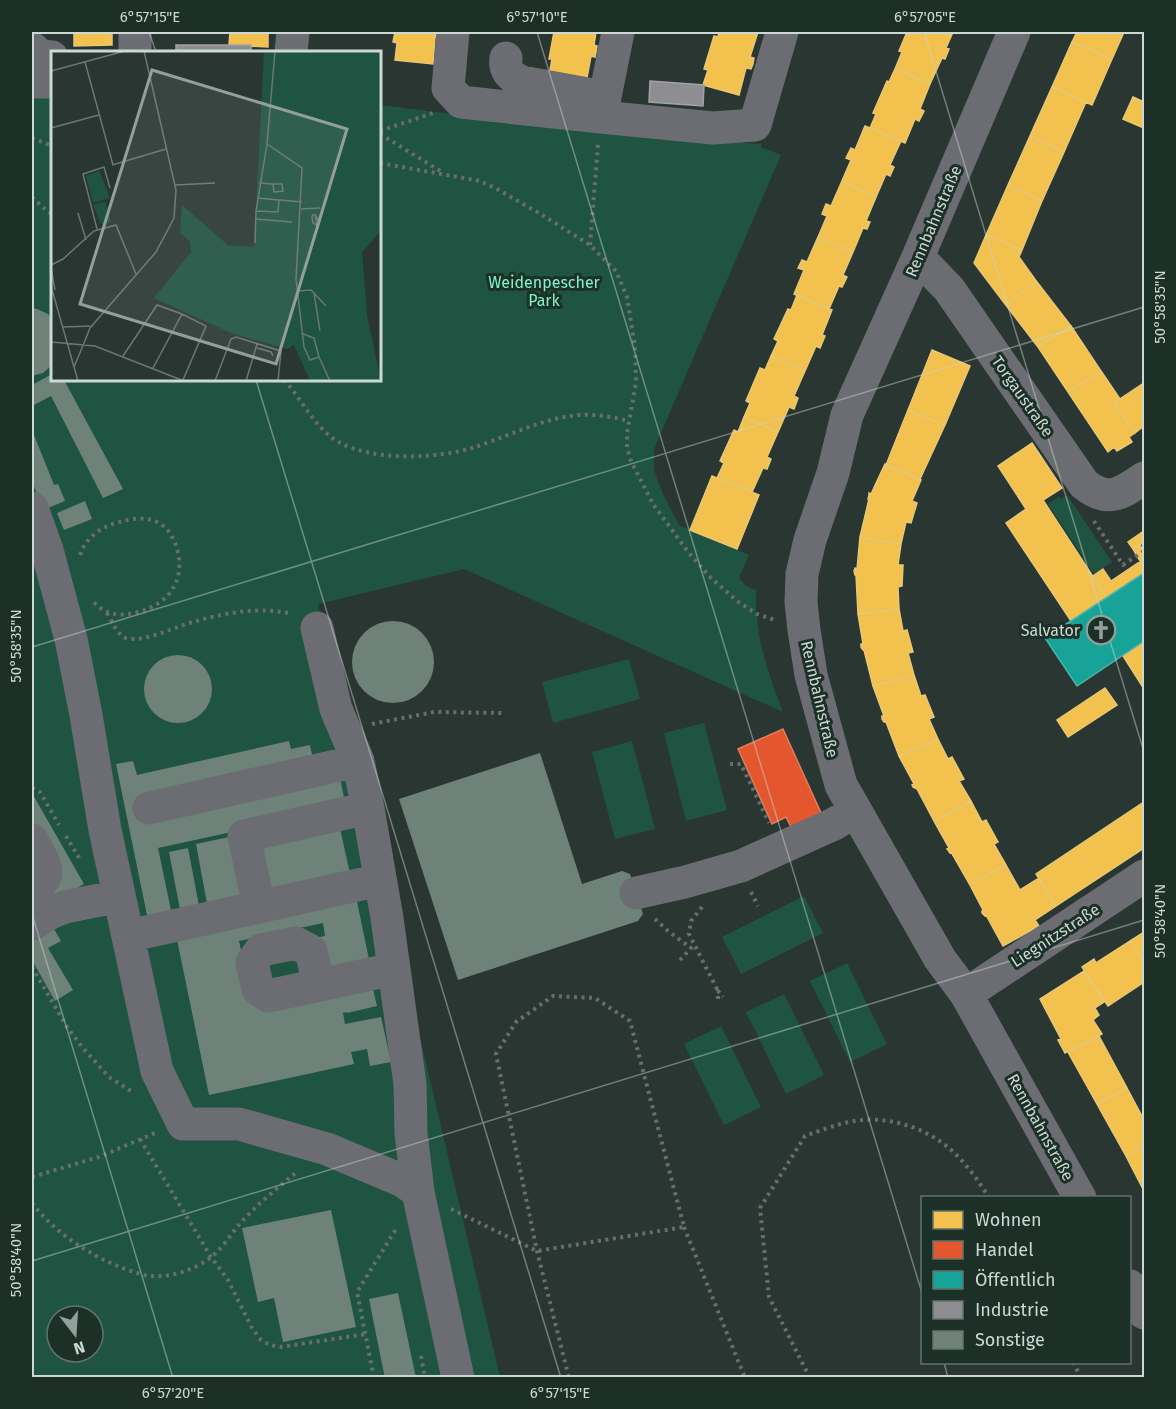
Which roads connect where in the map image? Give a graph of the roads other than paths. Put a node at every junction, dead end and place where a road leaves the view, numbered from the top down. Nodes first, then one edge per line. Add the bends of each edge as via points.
1 (135, 32) edge
2 (293, 32) edge
3 (453, 32) edge
4 (618, 32) edge
5 (782, 32) edge
6 (1014, 32) edge
7 (32, 48) edge
8 (135, 51) edge
9 (291, 51) edge
10 (51, 57) edge
11 (506, 58) dead end
12 (32, 82) edge
13 (51, 82) edge
14 (602, 107) junction
15 (918, 257) junction
16 (1144, 478) edge
17 (32, 508) edge
18 (317, 628) road end
19 (358, 761) junction
20 (149, 808) dead end
21 (368, 808) junction
22 (856, 811) junction
23 (32, 840) edge
24 (1144, 876) edge
25 (380, 880) junction
26 (638, 892) road end
27 (119, 896) junction
28 (39, 897) edge
29 (259, 907) junction
30 (128, 936) junction
31 (394, 969) junction
32 (319, 985) dead end
33 (966, 994) junction
34 (418, 1192) junction
35 (1079, 1196) edge
36 (1131, 1288) edge
37 (1144, 1313) edge
38 (458, 1377) edge

1 - 8 street
2 - 9 street
3 - 14 street via 448,88 461,102
4 - 14 street
5 - 14 street via 755,125 713,128
6 - 15 street, Rennbahnstraße
7 - 10 street via 41,56
11 - 14 street via 507,71 515,79
12 - 13 street
15 - 16 street, Torgaustraße via 949,290 1084,484 1102,495 1114,495
15 - 22 street, Rennbahnstraße via 847,415 802,574 801,602 811,675 840,782
17 - 27 street via 71,639
18 - 19 street via 336,709
19 - 20 street
19 - 21 street
21 - 25 street
21 - 29 street via 244,836
22 - 26 street via 729,870
22 - 33 street, Rennbahnstraße via 940,959
23 - 28 street via 45,868
24 - 33 street, Liegnitzstraße
25 - 29 street
25 - 31 street
27 - 28 street via 65,907
27 - 30 street
29 - 30 street
30 - 34 street via 157,1071 183,1124 239,1124 327,1149 403,1181
31 - 32 street
31 - 34 street via 410,1084
33 - 35 street, Rennbahnstraße
34 - 38 street
36 - 37 street

